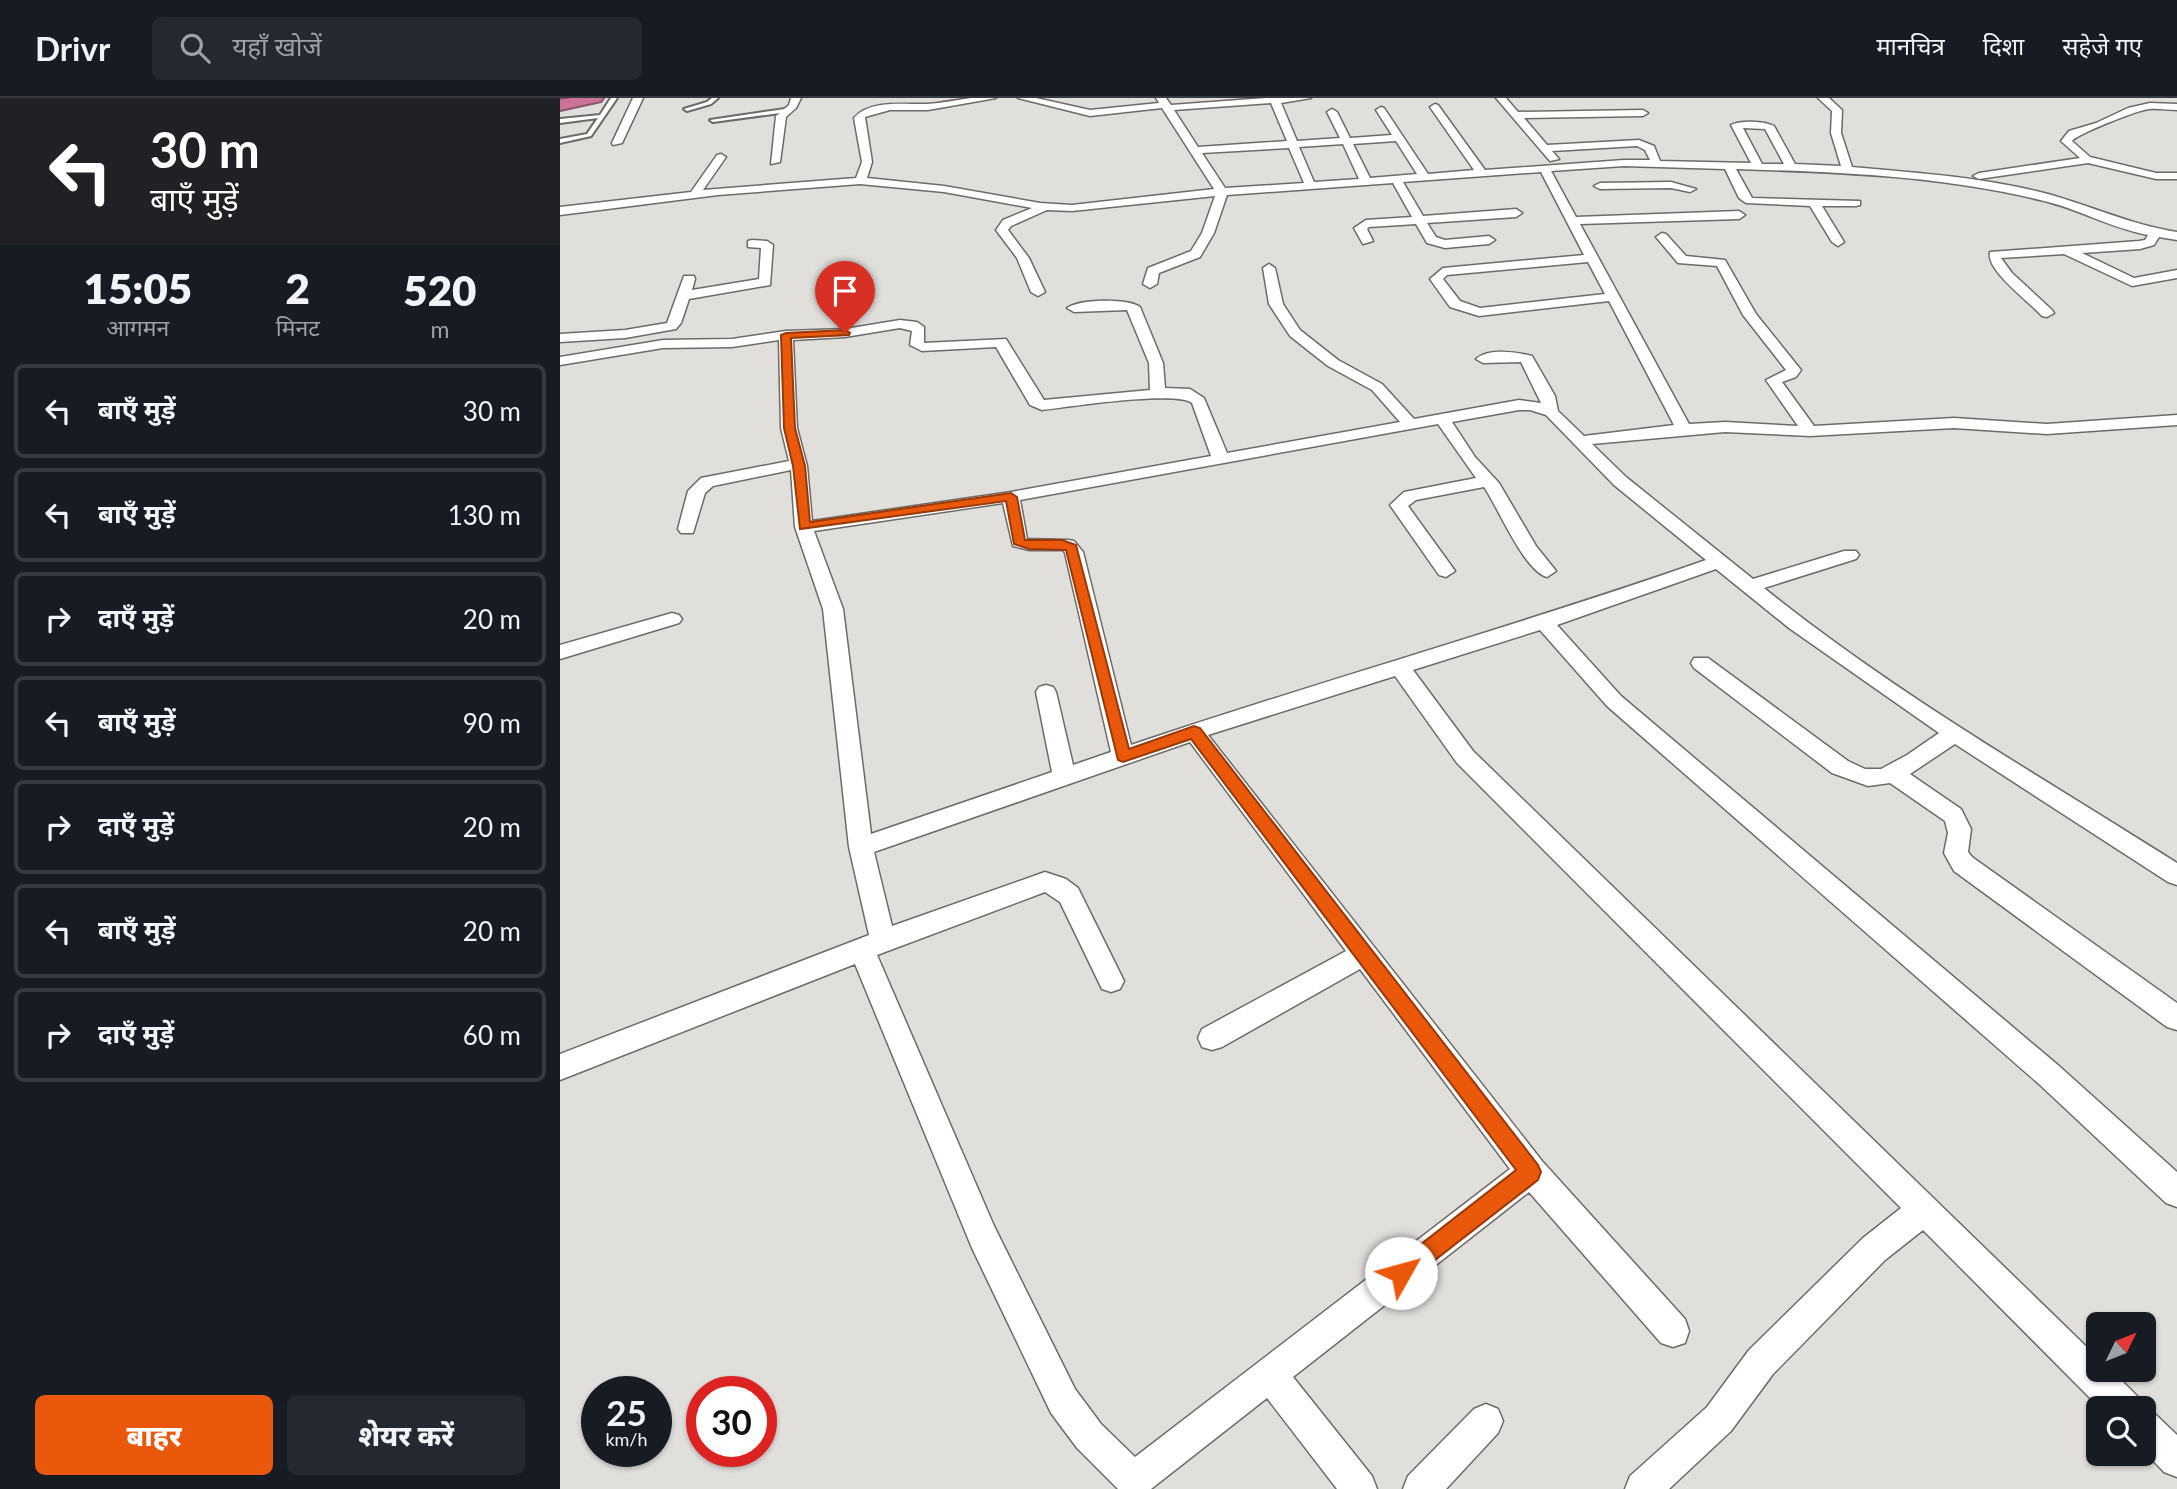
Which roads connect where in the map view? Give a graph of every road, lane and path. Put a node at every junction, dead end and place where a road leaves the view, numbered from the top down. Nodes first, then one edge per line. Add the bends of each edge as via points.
1 (595, 98) edge
2 (614, 98) edge
3 (638, 98) edge
4 (715, 98) edge
5 (796, 98) edge
6 (990, 98) edge
7 (1023, 98) edge
8 (1306, 98) edge
9 (1502, 98) edge
10 (1823, 98) edge
11 (2162, 98) edge
12 (1275, 101) junction
13 (560, 104) edge
14 (1165, 104) edge
15 (2177, 105) edge
16 (1435, 107) dead end
17 (687, 109) dead end
18 (1381, 110) dead end
19 (785, 111) junction
20 (1332, 113) dead end
21 (1643, 113) dead end
22 (1583, 114) junction
23 (1515, 115) junction
24 (603, 116) junction
25 (713, 120) dead end
26 (560, 121) edge
27 (1592, 124) dead end
28 (1600, 134) dead end
29 (1398, 138) junction
30 (560, 141) edge
31 (1345, 141) junction
32 (617, 143) dead end
33 (1608, 143) junction
34 (1292, 144) junction
35 (1544, 148) junction
36 (1195, 150) junction
37 (721, 157) dead end
38 (2086, 159) junction
39 (775, 163) dead end
40 (1623, 163) junction
41 (1637, 163) junction
42 (1656, 163) junction
43 (1728, 165) junction
44 (1560, 166) junction
45 (1758, 166) junction
46 (1791, 167) junction
47 (1544, 168) junction
48 (1847, 169) junction
49 (1481, 172) junction
50 (1425, 177) junction
51 (2173, 178) edge
52 (1955, 180) junction
53 (860, 181) junction
54 (1397, 181) junction
55 (1367, 183) junction
56 (1648, 185) junction
57 (1600, 186) dead end
58 (1311, 187) junction
59 (1690, 189) dead end
60 (1834, 190) dead end
61 (1853, 190) dead end
62 (1222, 192) junction
63 (695, 194) junction
64 (1814, 202) junction
65 (1856, 203) dead end
66 (1046, 206) junction
67 (560, 211) edge
68 (1516, 213) dead end
69 (1739, 215) dead end
70 (1420, 218) junction
71 (1572, 221) junction
72 (2154, 234) junction
73 (2177, 236) edge
74 (1662, 237) dead end
75 (1489, 240) dead end
76 (1367, 241) dead end
77 (1838, 242) dead end
78 (752, 244) dead end
79 (2064, 249) junction
80 (1592, 258) junction
81 (1269, 268) dead end
82 (2177, 274) edge
83 (689, 279) dead end
84 (1150, 284) dead end
85 (1038, 292) dead end
86 (682, 296) junction
87 (1613, 297) junction
88 (1074, 308) dead end
89 (2047, 313) dead end
90 (786, 335) junction
91 (561, 340) edge
92 (1483, 359) dead end
93 (560, 361) edge
94 (1158, 394) junction
95 (1550, 412) junction
96 (1442, 419) junction
97 (2177, 420) edge
98 (1411, 425) junction
99 (1684, 429) junction
100 (1810, 430) junction
101 (1578, 441) junction
102 (1221, 460) junction
103 (798, 464) junction
104 (1487, 481) junction
105 (1011, 497) junction
106 (804, 527) junction
107 (687, 529) dead end
108 (1850, 555) dead end
109 (1717, 562) junction
110 (1447, 571) dead end
111 (1546, 571) dead end
112 (1749, 587) junction
113 (672, 620) dead end
114 (1543, 622) junction
115 (560, 652) edge
116 (1701, 663) dead end
117 (1399, 666) junction
118 (1046, 692) dead end
119 (1194, 732) junction
120 (1955, 733) junction
121 (1123, 756) junction
122 (1893, 774) junction
123 (1065, 777) junction
124 (861, 847) junction
125 (2177, 875) edge
126 (873, 945) junction
127 (1364, 954) junction
128 (1111, 981) dead end
129 (2177, 1018) edge
130 (1212, 1038) dead end
131 (560, 1067) edge
132 (1531, 1172) junction
133 (2177, 1192) edge
134 (1924, 1210) junction
135 (1673, 1331) dead end
136 (1270, 1375) junction
137 (2113, 1396) edge
138 (1486, 1421) dead end
139 (2156, 1439) edge
140 (2177, 1459) edge
141 (1139, 1485) edge
142 (1359, 1489) edge
143 (1421, 1489) edge
144 (1643, 1489) edge

1 - 13 highway
2 - 24 lane
3 - 32 street
4 - 17 lane
5 - 19 street
6 - 53 street via 890,107 862,115 867,162
7 - 14 street via 1090,113
8 - 12 street
9 - 23 street
10 - 48 street via 1837,110 1836,134
11 - 15 street
12 - 14 street
12 - 34 street
14 - 36 street
15 - 38 street via 2139,108 2073,133 2068,145
16 - 49 street
18 - 29 street
19 - 25 lane
19 - 39 street
20 - 31 street
21 - 22 street
22 - 23 street
22 - 27 street
23 - 35 street
24 - 26 lane
24 - 30 lane via 589,135
28 - 33 street
29 - 31 street
29 - 50 street
31 - 34 street
31 - 55 street
33 - 35 street
33 - 40 street
33 - 42 street via 1644,144
34 - 36 street
34 - 58 street
35 - 44 street
36 - 62 street
37 - 63 street
38 - 51 street
38 - 52 street
40 - 41 street
40 - 44 street
41 - 42 street
41 - 56 street
42 - 43 street
43 - 45 street
43 - 64 street via 1750,201
44 - 47 street
45 - 46 street
45 - 46 street via 1736,125 1770,127
46 - 48 street via 1808,172
47 - 49 street
47 - 71 street
48 - 52 street
49 - 50 street
50 - 54 street
52 - 72 street via 2045,197
53 - 63 street
53 - 66 street
54 - 55 street
54 - 70 street
55 - 58 street
56 - 57 street
56 - 59 street
58 - 62 street
60 - 61 street
62 - 66 street via 1079,207
62 - 84 street via 1196,254 1153,271
63 - 67 street
64 - 65 street
64 - 77 street
66 - 85 street via 1007,223 1002,230 1023,258
68 - 70 street
69 - 71 street
70 - 75 street via 1431,240 1438,243
70 - 76 street via 1362,225
71 - 80 street
72 - 73 street
72 - 79 street via 2146,244
74 - 100 street via 1682,260 1721,263 1750,315 1794,370 1775,378 1774,383
78 - 86 street via 766,245 765,282
79 - 82 street via 2132,282
79 - 89 street via 1994,255 1996,265 2038,299
80 - 87 street
80 - 87 street via 1436,276 1455,304 1479,312
81 - 98 street via 1276,304 1294,333 1333,363 1377,387
83 - 86 street
86 - 91 street via 674,323 665,328
87 - 99 street
88 - 94 street via 1133,307 1156,363
90 - 93 street via 732,343 663,344
90 - 94 street via 912,325 919,330 917,345 922,347 1001,342 1035,402 1042,405
90 - 103 street via 789,428
92 - 95 street via 1527,359 1548,396
94 - 102 street via 1183,392 1196,397
95 - 96 street via 1519,405
95 - 101 street
96 - 98 street
96 - 104 street
97 - 100 street via 2047,429 1944,423
98 - 102 street
99 - 100 street
99 - 101 street
101 - 109 street
102 - 105 street
103 - 106 street
103 - 107 street via 707,482 697,491
104 - 110 street via 1410,496 1399,505
104 - 111 street
105 - 106 street
105 - 121 street via 1019,542 1068,545 1074,552
106 - 124 street via 833,609
108 - 112 street
109 - 112 street
109 - 114 street
112 - 120 street
113 - 115 street
114 - 117 street
114 - 133 street via 1614,701 2049,1074
116 - 122 street via 1840,767 1872,779
117 - 119 street
117 - 134 street via 1465,757
118 - 123 street
119 - 121 street
119 - 127 street
120 - 122 street
120 - 125 street
121 - 123 street
122 - 129 street via 1960,823 1956,853 1963,864
123 - 124 street
124 - 126 street
126 - 128 street via 1045,882 1069,895
126 - 131 street
126 - 141 street via 984,1237 1063,1401 1089,1436
127 - 130 street
127 - 132 street
132 - 135 street
132 - 136 street
134 - 137 street
134 - 144 street via 1874,1249 1761,1362 1719,1419
136 - 141 street
136 - 142 street
138 - 143 street
139 - 140 street

